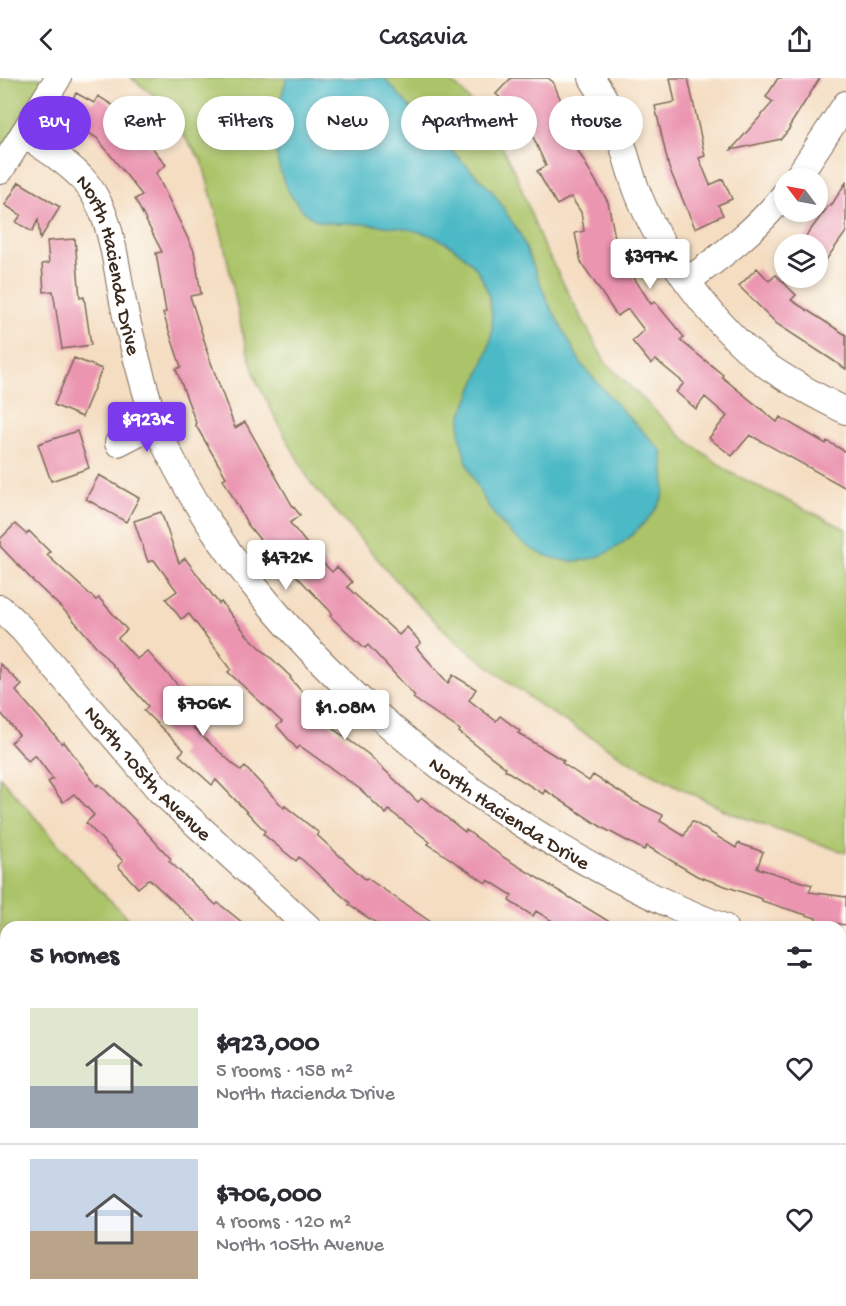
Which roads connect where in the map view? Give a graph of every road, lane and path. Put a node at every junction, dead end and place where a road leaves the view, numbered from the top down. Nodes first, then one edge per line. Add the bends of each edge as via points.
1 (58, 78) edge
2 (598, 80) edge
3 (47, 96) edge
4 (846, 104) edge
5 (18, 142) edge
6 (46, 150) edge
7 (804, 168) edge
8 (0, 171) edge
9 (774, 206) edge
10 (687, 281) junction
11 (846, 411) edge
12 (155, 424) junction
13 (118, 443) dead end
14 (0, 608) edge
15 (301, 921) edge
16 (711, 921) edge

1 - 3 street
2 - 10 street via 654,230
4 - 7 street
5 - 8 street
6 - 12 street, North Hacienda Drive via 82,178 101,210 117,260 133,345
9 - 10 street via 749,233
10 - 11 street via 726,328 763,362 801,388
12 - 13 street
12 - 16 street, North Hacienda Drive via 190,493 232,558 271,607 369,706 459,780 531,831 615,878
14 - 15 street, North 105th Avenue via 160,791

